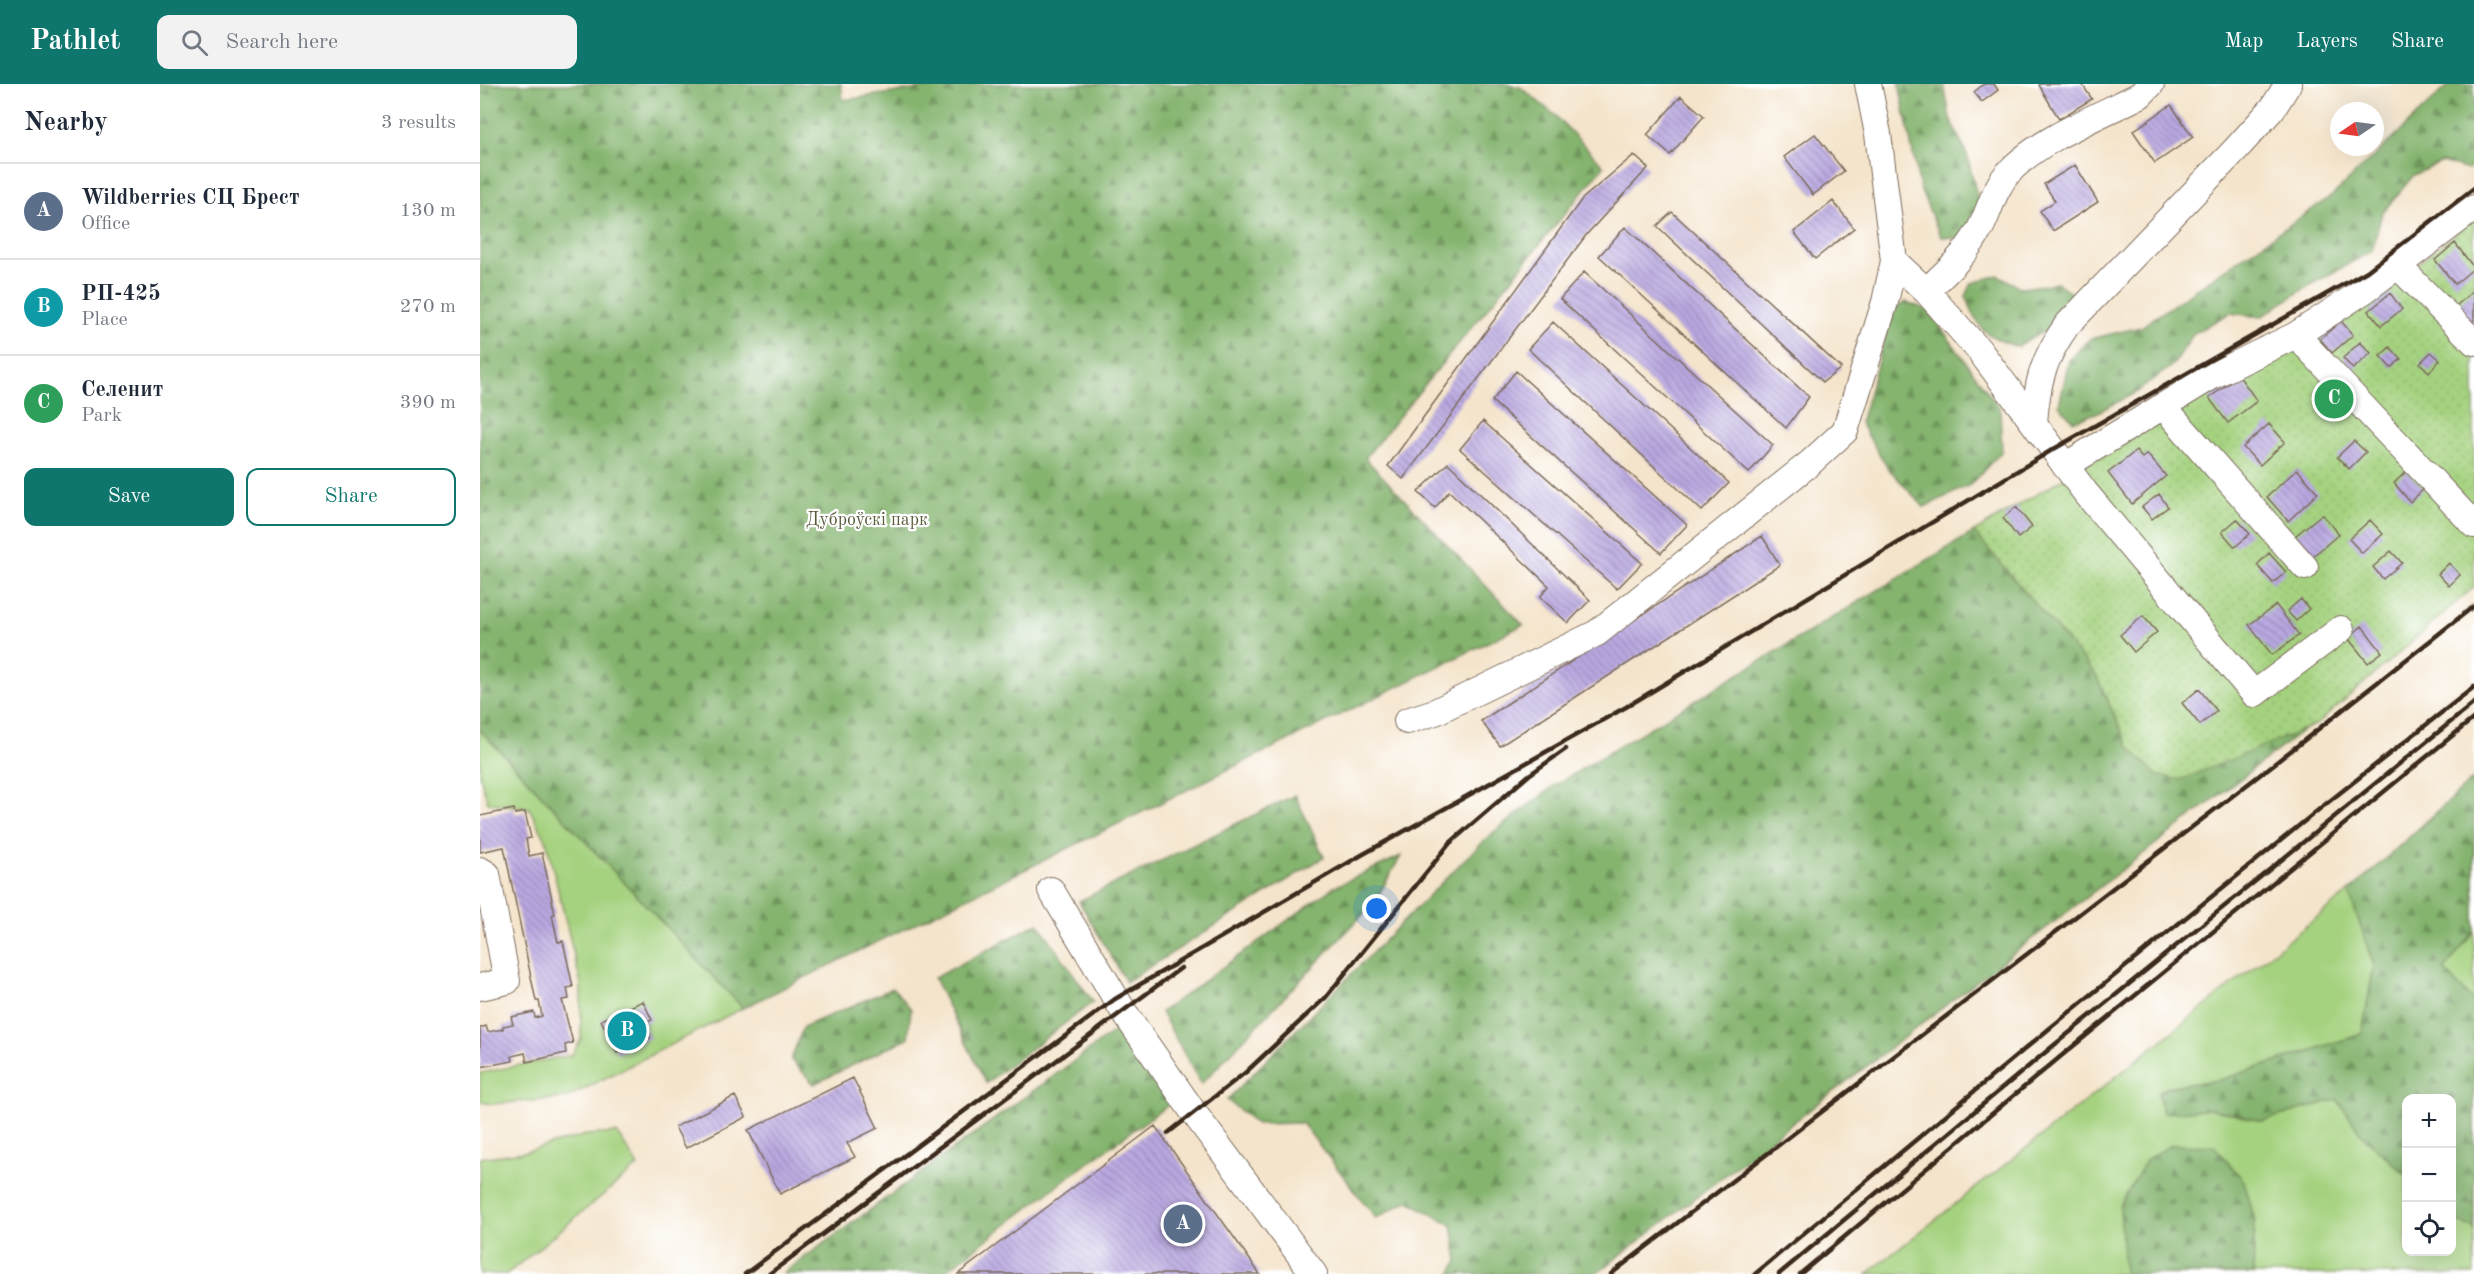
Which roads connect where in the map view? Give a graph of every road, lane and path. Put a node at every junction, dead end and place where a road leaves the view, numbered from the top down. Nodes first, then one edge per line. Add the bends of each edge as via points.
1 (1868, 84) edge
2 (2151, 84) edge
3 (2288, 84) edge
4 (2474, 208) edge
5 (1894, 261) junction
6 (2398, 266) junction
7 (1926, 291) junction
8 (2296, 335) junction
9 (2474, 342) edge
10 (2163, 406) junction
11 (2034, 423) junction
12 (2066, 466) junction
13 (2474, 525) edge
14 (2305, 567) dead end
15 (2341, 629) dead end
16 (1407, 721) dead end
17 (480, 870) edge
18 (1051, 890) dead end
19 (480, 987) edge
20 (1314, 1274) edge

1 - 5 street
2 - 7 street via 2140,94 2022,160 1998,188 1970,246
3 - 11 street via 2273,108 2236,149 2067,325 2040,372
4 - 6 street
5 - 7 street
5 - 16 street via 1845,431 1597,633
6 - 8 street
6 - 9 street
7 - 11 street via 1979,350
8 - 10 street via 2214,375
8 - 13 street
10 - 12 street
10 - 14 street
11 - 12 street
12 - 15 street via 2254,694
17 - 19 street via 487,874 507,981
18 - 20 street via 1115,999

